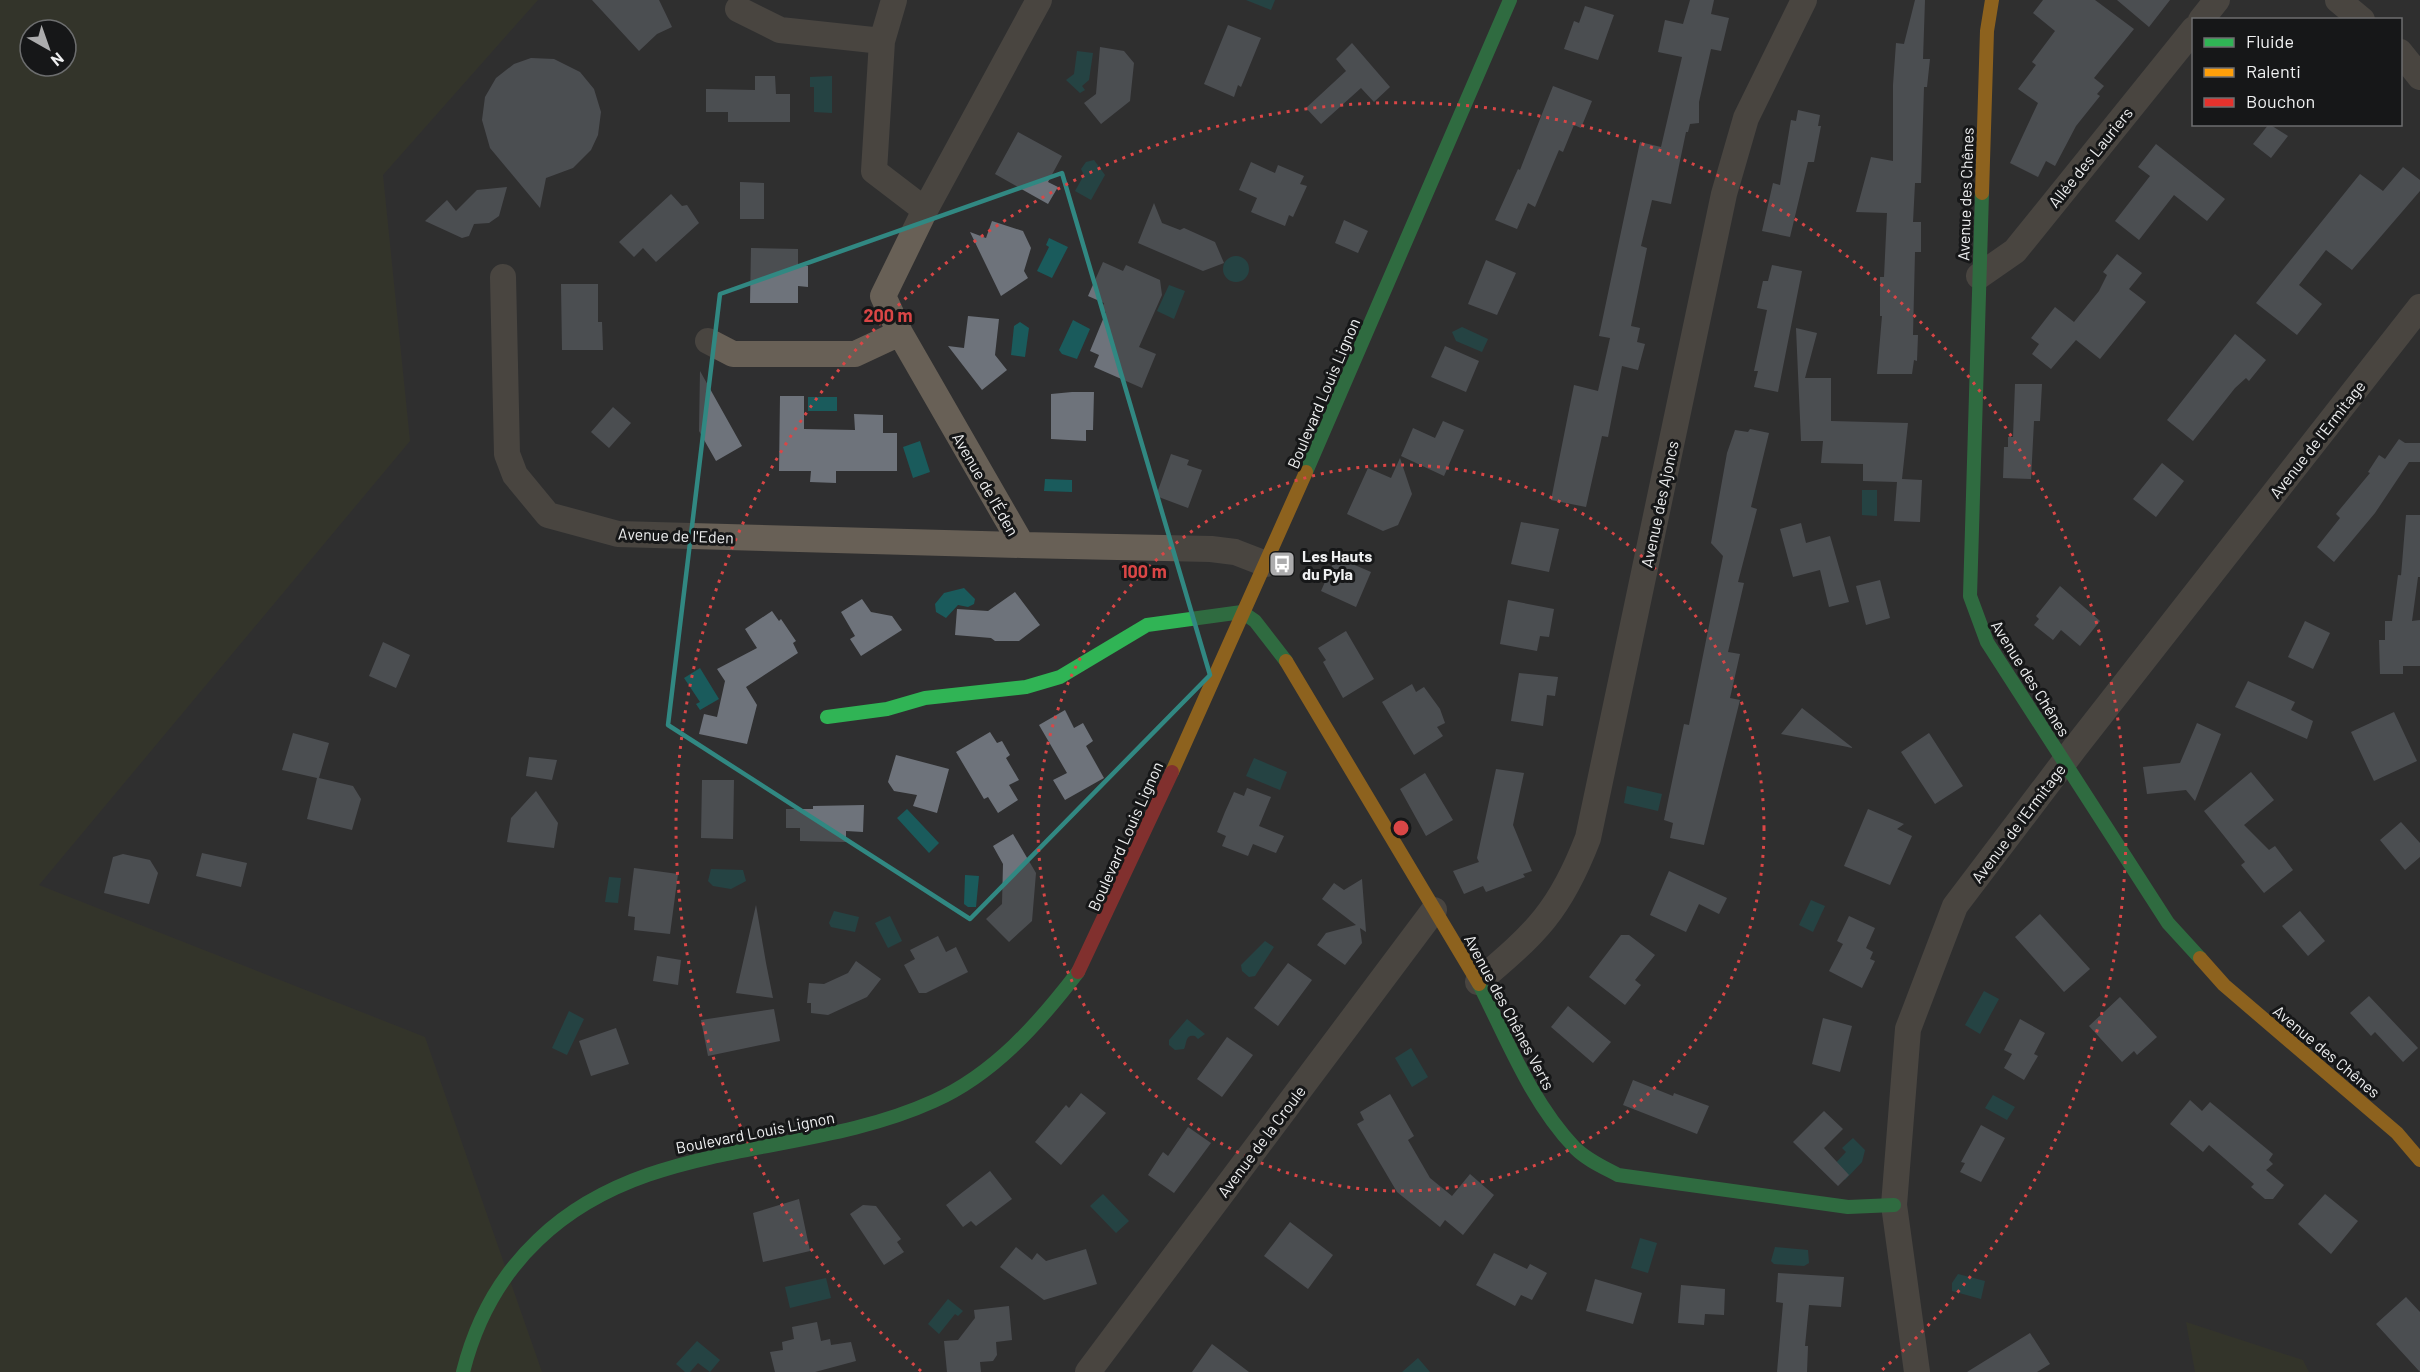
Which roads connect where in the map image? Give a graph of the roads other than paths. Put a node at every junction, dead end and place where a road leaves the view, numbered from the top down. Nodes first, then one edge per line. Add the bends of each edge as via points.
1 (894, 0) edge
2 (1039, 0) edge
3 (1510, 0) edge
4 (1804, 0) edge
5 (1992, 0) edge
6 (2217, 0) edge
7 (2338, 0) edge
8 (738, 9) dead end
9 (2203, 18) edge
10 (2360, 18) edge
11 (2192, 30) edge
12 (882, 41) junction
13 (2402, 54) edge
14 (2420, 77) edge
15 (925, 210) junction
16 (1979, 276) junction
17 (503, 277) dead end
18 (2420, 307) edge
19 (900, 333) junction
20 (708, 341) dead end
21 (1022, 545) junction
22 (1266, 564) junction
23 (1242, 612) junction
24 (827, 717) dead end
25 (2064, 762) junction
26 (1434, 910) junction
27 (1478, 982) junction
28 (2420, 1160) edge
29 (1894, 1205) junction
30 (463, 1372) edge
31 (1088, 1372) edge
32 (1917, 1372) edge

1 - 12 street
2 - 15 street, Avenue de l'Éden
3 - 22 street, Boulevard Louis Lignon
4 - 27 street, Avenue des Ajoncs via 1746,118 1724,194 1588,838 1558,904 1529,939
5 - 16 street, Avenue des Chênes via 1987,32
6 - 9 street
7 - 10 street
8 - 12 street via 780,30
11 - 16 street, Allée des Lauriers via 2015,251
12 - 15 street via 874,171
13 - 14 street
15 - 19 street, Avenue de l'Éden via 883,296
16 - 25 street, Avenue des Chênes via 1970,596 1986,642
17 - 21 street, Avenue de l'Eden via 507,454 515,475 549,515 618,534
18 - 25 street, Avenue de l'Ermitage
19 - 20 street via 855,354 733,354
19 - 21 street, Avenue de l'Éden
21 - 22 street, Avenue de l'Éden via 1211,549 1235,552
22 - 23 street, Boulevard Louis Lignon
23 - 24 street via 1148,625 1060,677 1026,687 925,698 887,709
23 - 26 street, Avenue des Chênes Verts via 1255,621 1289,665
23 - 30 street, Boulevard Louis Lignon via 1084,965 1030,1031 955,1090 889,1119 659,1168 590,1196 533,1240 504,1275 470,1342
25 - 28 street, Avenue des Chênes via 2168,923 2224,985 2397,1133
25 - 29 street, Avenue de l'Ermitage via 1955,906 1908,1029
26 - 27 street, Avenue des Chênes Verts
26 - 31 street, Avenue de la Croule
27 - 29 street, Avenue des Chênes Verts via 1542,1108 1576,1149 1595,1163 1618,1174 1848,1207
29 - 32 street, Avenue de l'Ermitage

